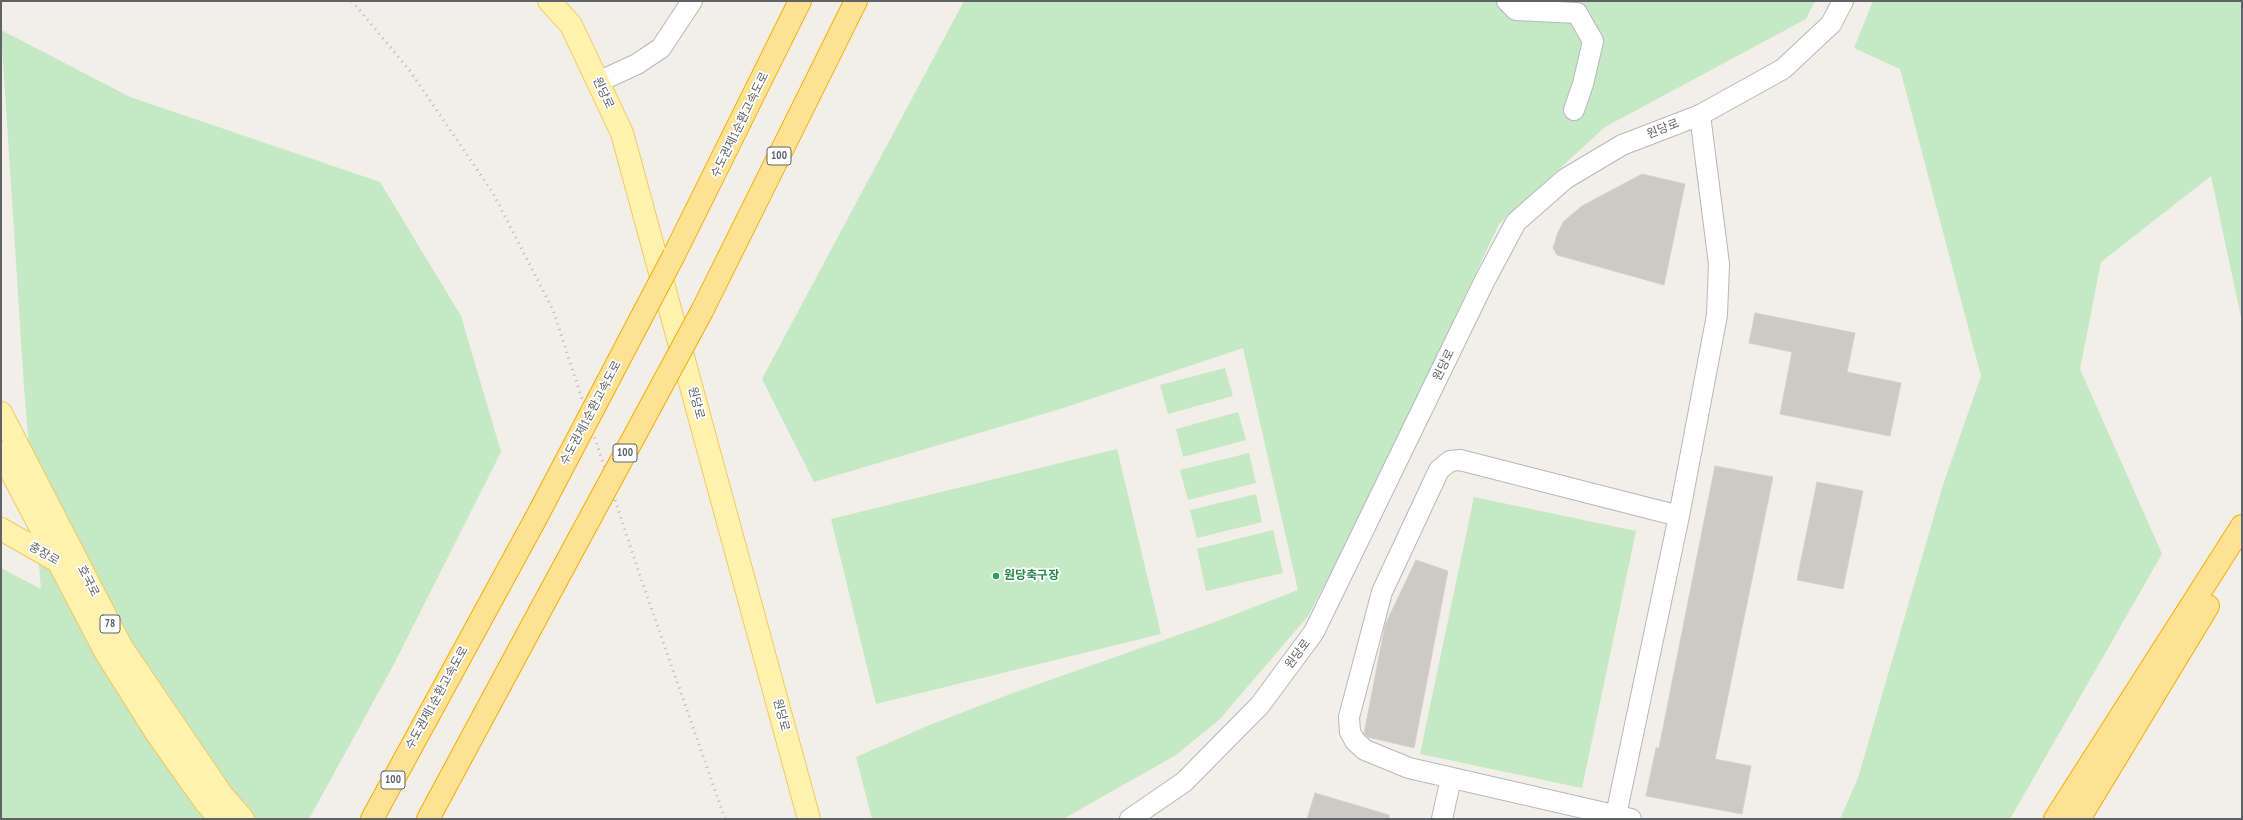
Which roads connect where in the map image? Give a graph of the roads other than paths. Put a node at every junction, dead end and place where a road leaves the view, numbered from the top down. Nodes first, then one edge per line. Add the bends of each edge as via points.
1 (549, 1) edge
2 (692, 1) edge
3 (800, 1) edge
4 (856, 1) edge
5 (1508, 1) edge
6 (1843, 1) edge
7 (598, 82) junction
8 (1574, 110) dead end
9 (1700, 115) junction
10 (1, 413) edge
11 (1, 452) edge
12 (1679, 516) junction
13 (2242, 526) edge
14 (1, 529) edge
15 (2242, 551) edge
16 (61, 564) junction
17 (87, 579) junction
18 (1451, 778) junction
19 (1624, 817) edge
20 (221, 819) edge
21 (243, 819) edge
22 (372, 819) edge
23 (428, 819) edge
24 (809, 819) edge
25 (1130, 819) edge
26 (1442, 819) edge
27 (2055, 819) edge
28 (2079, 819) edge

1 - 7 main road, 원당로 via 571,25
2 - 7 lane via 661,48 637,64
3 - 22 highway, 수도권제1순환고속도로 / 100, bridge via 674,256 535,520
4 - 23 highway, 100, bridge via 702,311
5 - 8 lane via 1516,10 1577,13 1593,41
6 - 9 lane, 원당로 via 1831,24 1783,69
7 - 24 main road, 원당로 via 622,133
9 - 12 lane via 1718,264 1717,315
9 - 25 lane, 원당로 via 1622,145 1565,179 1516,222 1485,280 1314,632 1260,705 1184,782
10 - 17 main road, 호국로 / 78
11 - 16 main road, 호국로 / 78
12 - 18 lane via 1460,460 1450,462 1439,470 1382,592 1349,716 1350,732 1365,750 1409,768
12 - 19 lane
13 - 27 highway
14 - 16 main road, 충장로
15 - 28 highway
16 - 17 main road, 충장로
16 - 20 main road, 호국로 / 78 via 106,653 157,734 206,803
17 - 21 main road, 호국로 / 78 via 122,648 218,789
18 - 19 lane
18 - 26 lane

